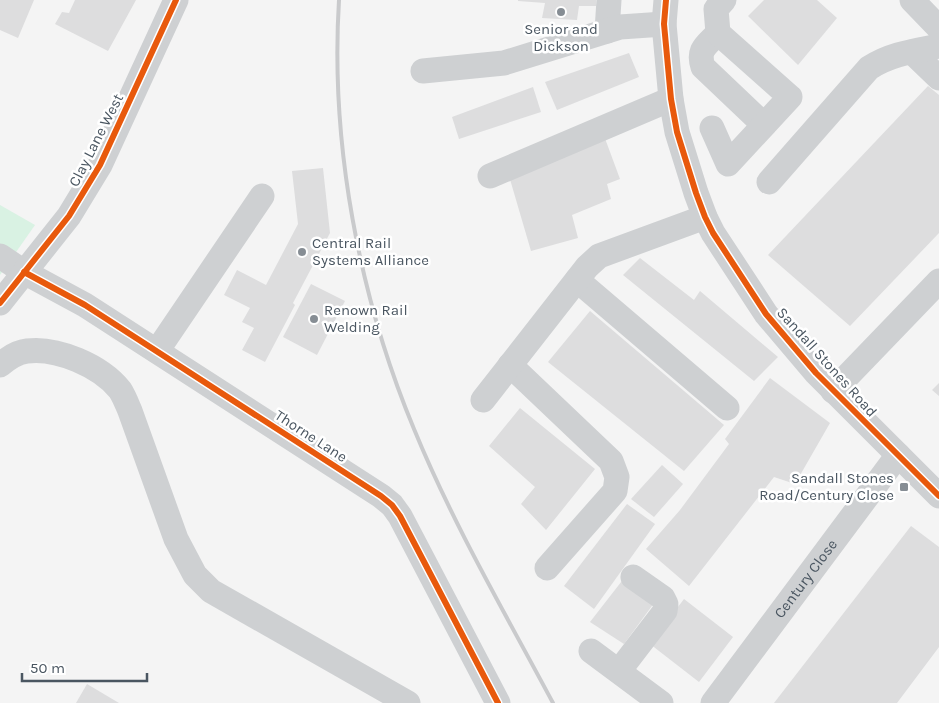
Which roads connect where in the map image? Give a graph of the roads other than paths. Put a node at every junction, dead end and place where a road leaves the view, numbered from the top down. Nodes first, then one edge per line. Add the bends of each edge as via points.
1 (176, 0) edge
2 (609, 0) edge
3 (724, 0) edge
4 (912, 0) edge
5 (665, 12) edge
6 (939, 28) edge
7 (607, 31) junction
8 (718, 32) junction
9 (939, 46) edge
10 (912, 52) junction
11 (423, 71) dead end
12 (939, 78) edge
13 (671, 99) junction
14 (764, 125) junction
15 (712, 128) dead end
16 (490, 176) dead end
17 (769, 182) dead end
18 (262, 196) dead end
19 (705, 217) junction
20 (0, 256) edge
21 (24, 272) junction
22 (577, 280) junction
23 (939, 281) edge
24 (0, 303) edge
25 (157, 351) junction
26 (0, 365) edge
27 (510, 365) junction
28 (833, 391) junction
29 (483, 400) dead end
30 (727, 408) dead end
31 (898, 456) junction
32 (939, 496) edge
33 (547, 568) dead end
34 (633, 576) dead end
35 (591, 651) dead end
36 (619, 671) junction
37 (408, 703) edge
38 (498, 703) edge
39 (661, 703) edge
40 (713, 703) edge

1 - 21 street, Clay Lane West via 100,165 69,216
2 - 7 street
3 - 8 street via 716,9
4 - 6 street
5 - 7 street
5 - 13 street, Sandall Stones Road
7 - 11 street via 504,63
8 - 14 street via 701,51 703,67
8 - 14 street via 790,97
9 - 10 street
10 - 12 street
10 - 17 street via 894,55 868,68
13 - 16 street
13 - 19 street, Sandall Stones Road
14 - 15 street via 728,164
18 - 25 street
19 - 22 street via 599,256
19 - 28 street, Sandall Stones Road via 766,314
20 - 21 street, Thorne Lane
21 - 24 street, Clay Lane West
21 - 25 street, Thorne Lane via 85,305
22 - 27 street
22 - 30 street
23 - 28 street
25 - 38 street, Thorne Lane via 392,505
26 - 37 street via 25,351 40,351 61,354 102,373 120,390 130,411 176,539 195,575 211,591
27 - 29 street
27 - 33 street via 611,461 618,477 614,491
28 - 31 street, Sandall Stones Road
31 - 32 street, Sandall Stones Road
31 - 40 street, Century Close
34 - 36 street via 663,598 665,611
35 - 36 street
36 - 39 street

